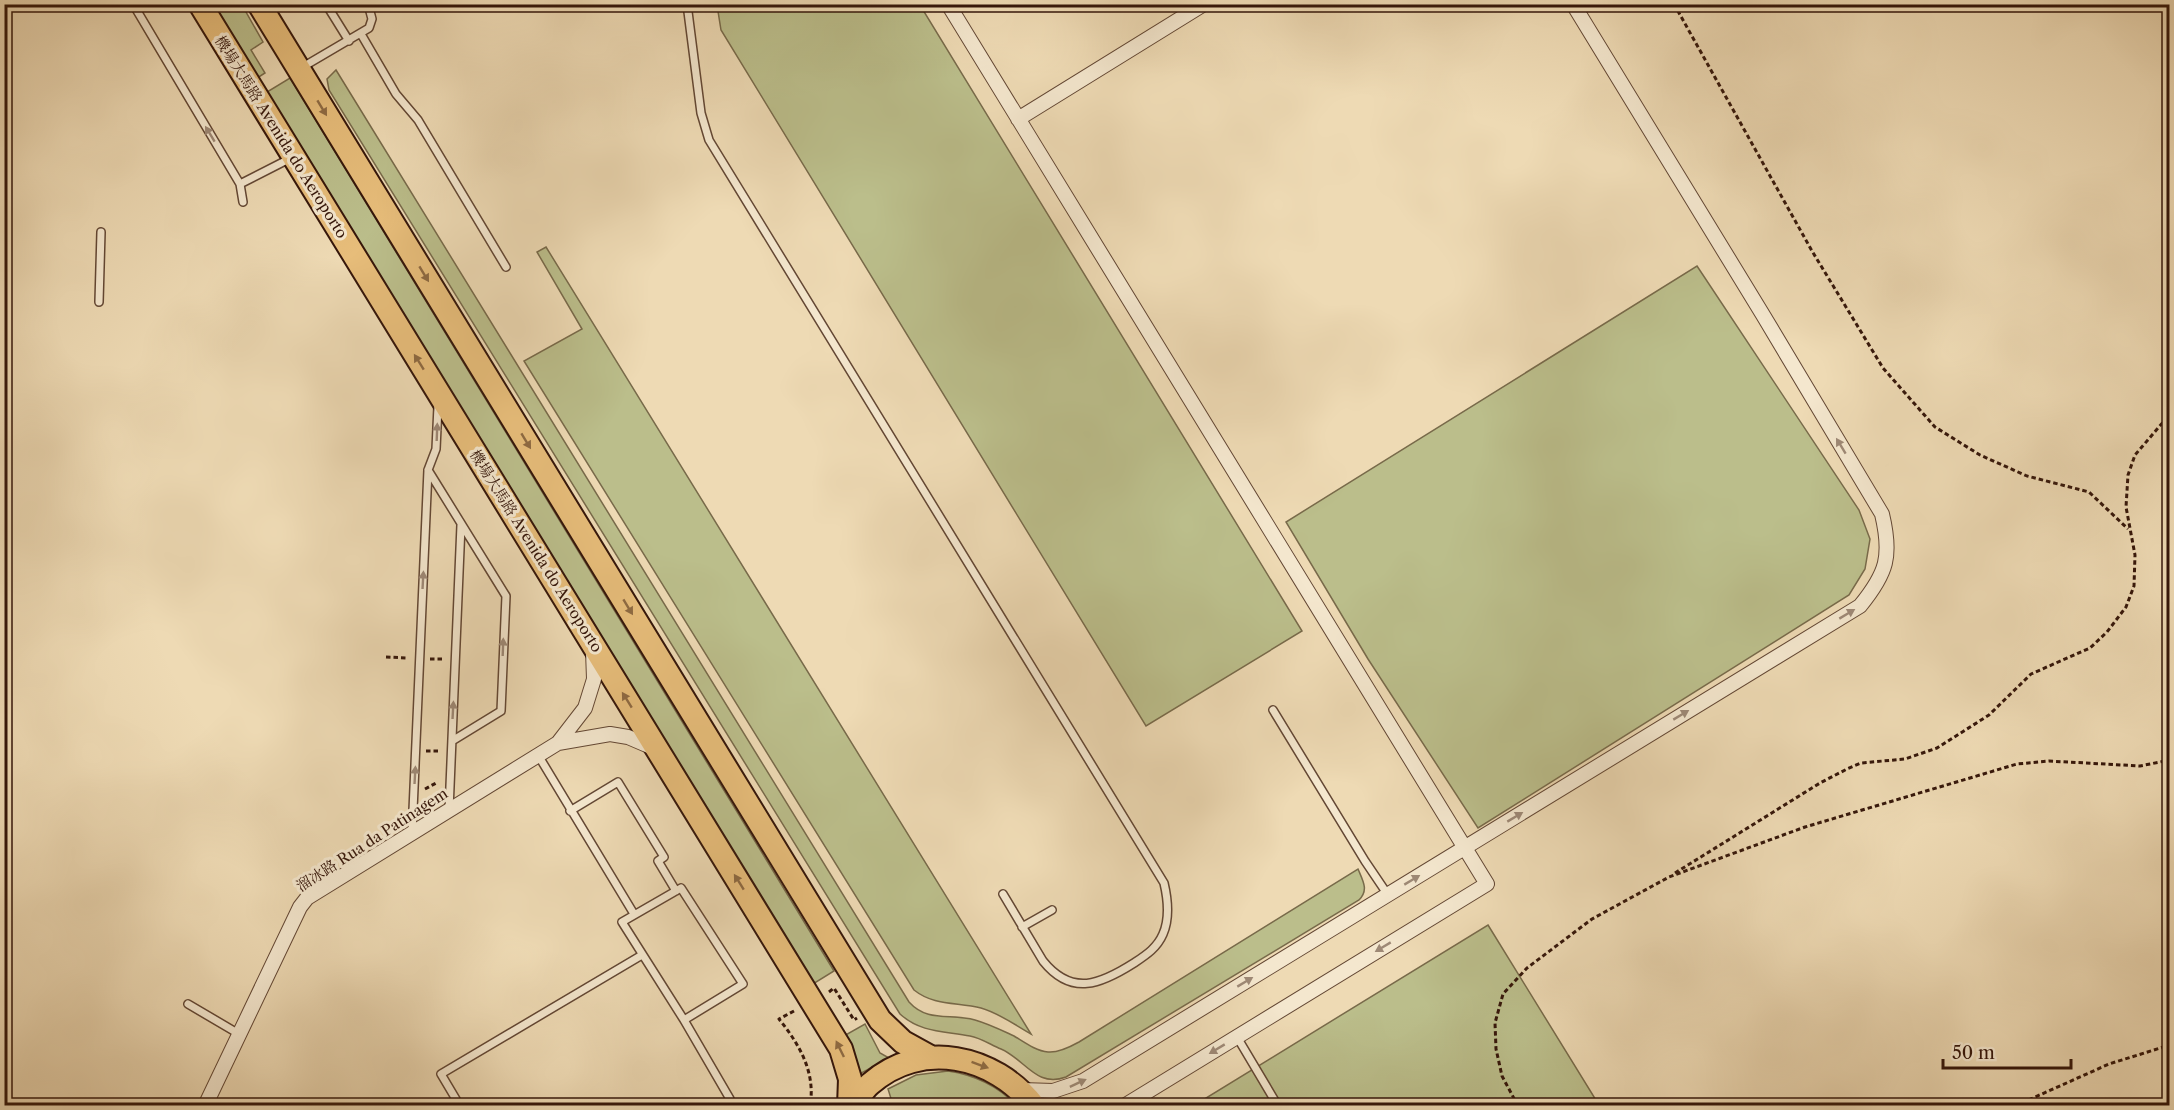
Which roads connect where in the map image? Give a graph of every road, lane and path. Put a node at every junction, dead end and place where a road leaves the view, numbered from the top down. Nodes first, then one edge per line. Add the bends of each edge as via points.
1 (133, 4) edge
2 (200, 4) edge
3 (259, 4) edge
4 (326, 4) edge
5 (368, 4) edge
6 (687, 4) edge
7 (948, 4) edge
8 (1204, 4) edge
9 (1573, 4) edge
10 (1674, 4) edge
11 (361, 34) junction
12 (349, 41) junction
13 (299, 69) junction
14 (1018, 119) junction
15 (294, 157) junction
16 (240, 184) junction
17 (243, 202) dead end
18 (101, 232) dead end
19 (506, 267) dead end
20 (99, 302) dead end
21 (439, 393) junction
22 (2169, 414) edge
23 (428, 470) junction
24 (461, 524) junction
25 (2129, 530) junction
26 (593, 644) junction
27 (1273, 710) dead end
28 (452, 741) junction
29 (558, 743) junction
30 (416, 750) junction
31 (658, 750) junction
32 (452, 752) junction
33 (538, 755) junction
34 (2169, 760) edge
35 (451, 775) junction
36 (414, 796) junction
37 (449, 810) junction
38 (570, 811) junction
39 (412, 833) junction
40 (1465, 848) junction
41 (1669, 877) junction
42 (676, 891) junction
43 (1002, 894) dead end
44 (1388, 895) junction
45 (1052, 910) dead end
46 (634, 914) junction
47 (1022, 927) junction
48 (642, 955) junction
49 (188, 1004) dead end
50 (684, 1020) junction
51 (239, 1034) junction
52 (1237, 1037) junction
53 (2169, 1045) edge
54 (932, 1058) junction
55 (1028, 1098) edge
56 (205, 1106) edge
57 (460, 1106) edge
58 (730, 1106) edge
59 (850, 1106) edge
60 (1124, 1106) edge
61 (1278, 1106) edge
62 (1518, 1106) edge
63 (2015, 1106) edge

16 -> 1 lane
2 - 15 main road, 機場大馬路 Avenida do Aeroporto
3 - 13 main road
4 - 12 lane
5 - 11 lane via 372,19
6 - 47 lane via 701,113 710,140 1164,884 1166,925 1157,944 1114,976 1092,984 1070,982 1051,970
7 - 14 street
8 - 14 street
40 -> 9 street via 1860,606 1877,584 1886,562 1888,538 1882,514
10 - 25 path via 1812,251 1883,368 1935,427 1980,455 2027,476 2090,492
11 - 12 lane
11 - 19 lane
12 - 13 lane
13 -> 54 main road via 880,1020 903,1042
14 - 40 street
15 - 16 lane
21 -> 15 main road, 機場大馬路 Avenida do Aeroporto
16 - 17 lane
18 - 20 lane
23 -> 21 lane via 436,449
21 - 26 main road, 機場大馬路 Avenida do Aeroporto
22 - 25 path via 2135,455 2128,475
23 - 24 lane
30 -> 23 lane
28 -> 24 lane
28 -> 24 lane via 501,711 506,596
25 - 41 path via 2135,555 2134,586 2126,608 2090,648 2031,674 1989,715 1937,748 1905,759 1862,763 1847,769
26 - 29 street, 溜冰路 Rua da Patinagem via 594,679 585,708
31 -> 26 main road, 機場大馬路 Avenida do Aeroporto
27 - 44 lane
28 - 32 lane
29 - 31 street, 溜冰路 Rua da Patinagem via 610,734
29 - 33 street, 溜冰路 Rua da Patinagem
30 - 32 path
36 -> 30 lane
59 -> 31 main road, 機場大馬路 Avenida do Aeroporto via 850,1078 841,1049
32 - 35 lane
33 - 37 street, 溜冰路 Rua da Patinagem
33 - 38 lane
34 - 41 path via 2140,766 2049,761 2017,764 1805,827
35 - 36 path
35 - 37 lane
36 - 39 lane
37 - 39 street, 溜冰路 Rua da Patinagem
38 - 42 lane via 618,782 664,857 658,861
38 - 46 lane
39 - 51 street, 溜冰路 Rua da Patinagem via 307,898
44 -> 40 street
40 -> 52 street via 1487,884
41 - 62 path via 1592,919 1527,968 1503,994 1495,1023 1496,1048 1502,1076
42 - 46 lane
42 - 50 lane via 681,888 743,984
43 - 47 lane
55 -> 44 street via 1083,1081
45 - 47 lane
46 - 48 lane via 622,922
48 - 50 lane
48 - 57 lane via 441,1074
49 - 51 lane
50 - 58 lane via 730,1099
51 - 56 street, 溜冰路 Rua da Patinagem
52 -> 60 street
52 - 61 lane
53 - 63 path via 2109,1064
54 -> 55 main road via 980,1064 1002,1075
54 - 59 main road via 899,1066 870,1084

